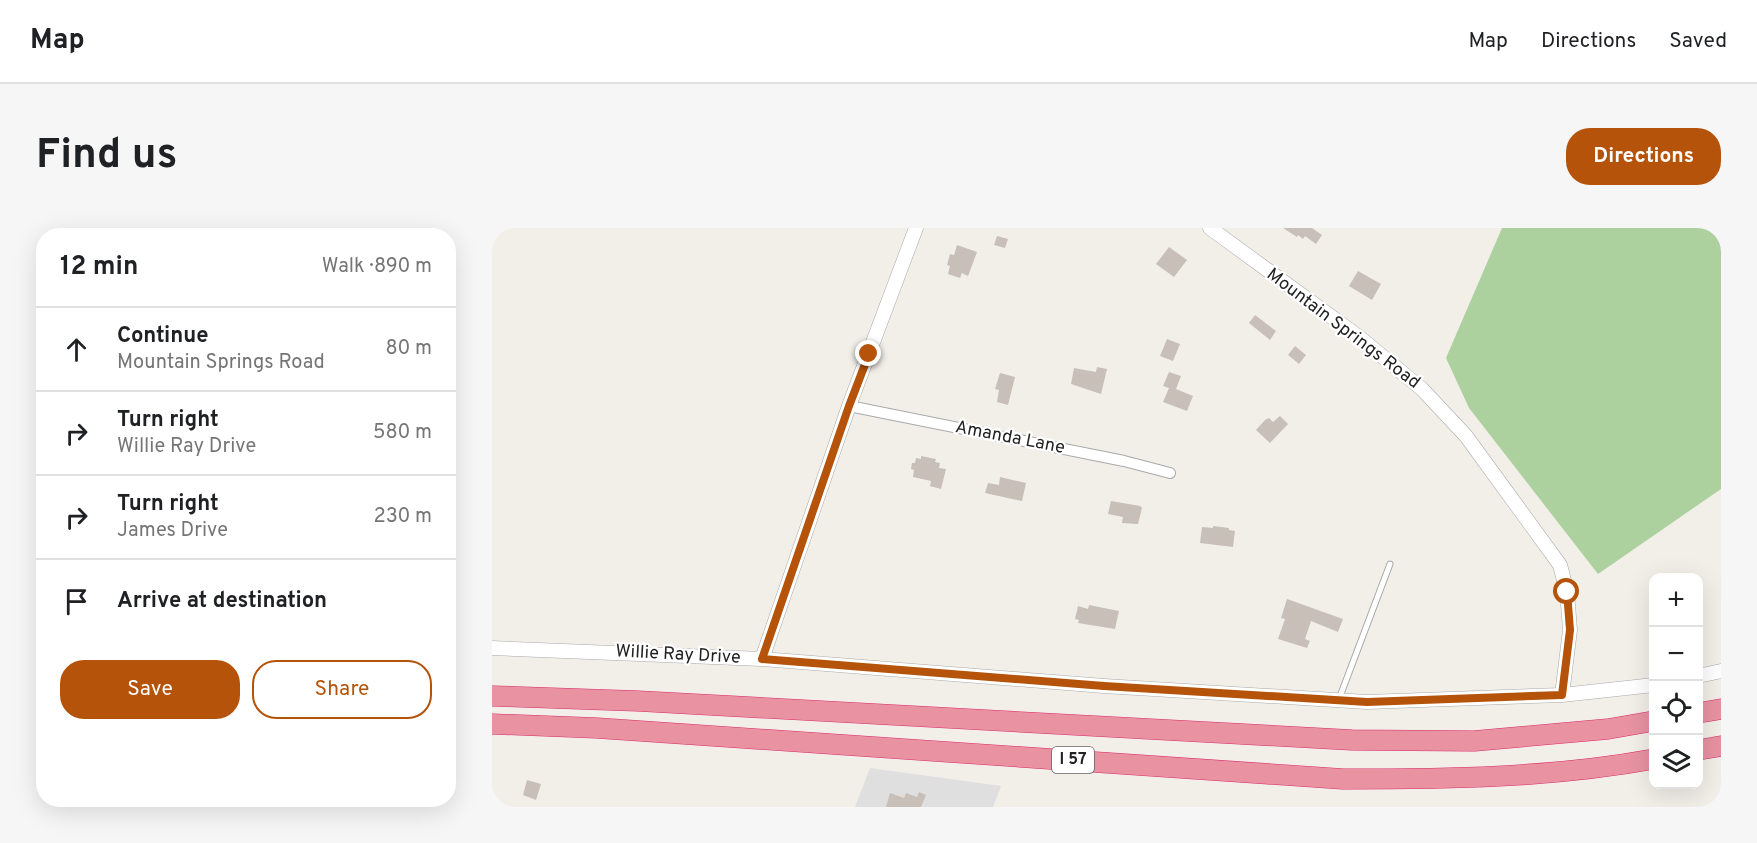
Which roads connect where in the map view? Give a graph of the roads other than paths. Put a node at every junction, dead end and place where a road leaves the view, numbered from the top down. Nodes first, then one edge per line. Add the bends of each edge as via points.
1 (916, 228) edge
2 (1210, 228) edge
3 (849, 406) junction
4 (1170, 473) dead end
5 (1390, 564) dead end
6 (492, 648) edge
7 (762, 659) junction
8 (1721, 671) edge
9 (1703, 675) edge
10 (1649, 685) edge
11 (1562, 695) junction
12 (492, 696) edge
13 (1339, 701) junction
14 (1721, 709) edge
15 (1703, 712) edge
16 (1649, 722) edge
17 (492, 724) edge
18 (1721, 746) edge
19 (1703, 749) edge
20 (1649, 760) edge

1 - 3 street
2 - 11 street, Mountain Springs Road via 1359,337 1422,389 1466,436 1560,565 1570,630
3 - 4 street, Amanda Lane
3 - 7 street
5 - 13 lane
6 - 7 street, Willie Ray Drive
7 - 13 street, Willie Ray Drive
8 - 9 street
10 - 11 street, Willie Ray Drive
11 - 13 street, Willie Ray Drive
12 - 16 highway, I 57 via 650,701 1352,740 1474,741
14 - 15 highway
17 - 20 highway, I 57 via 1342,779 1526,775
18 - 19 highway

